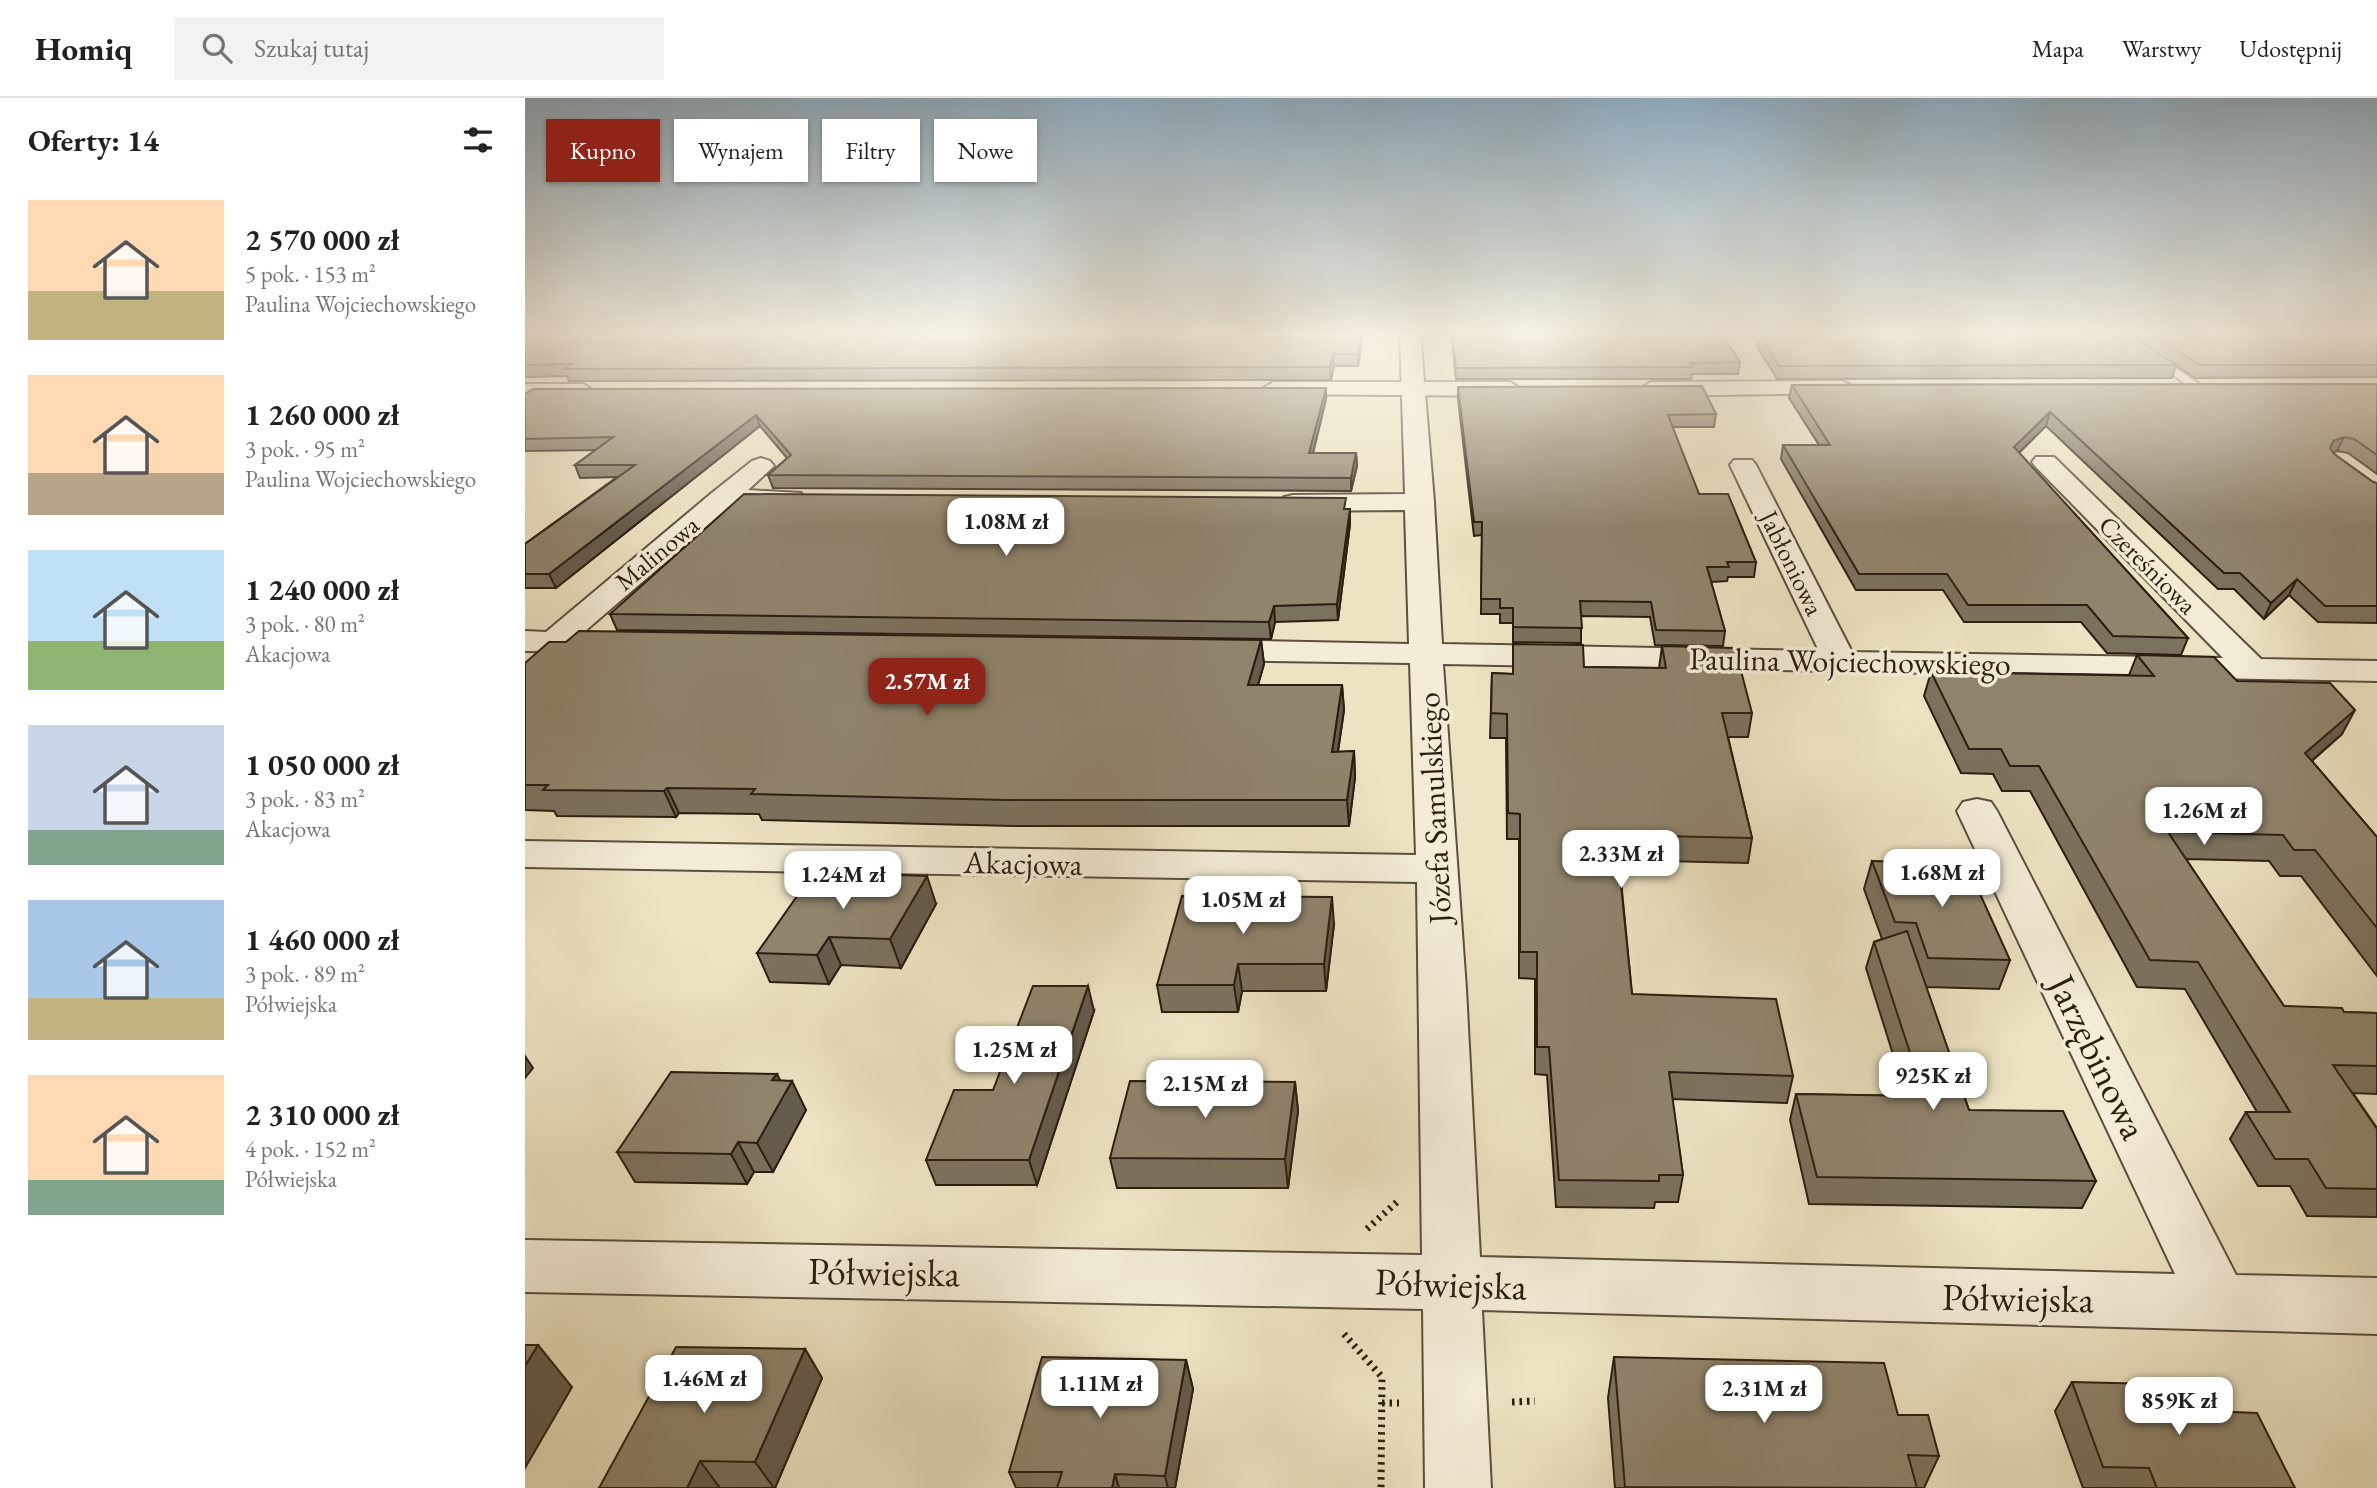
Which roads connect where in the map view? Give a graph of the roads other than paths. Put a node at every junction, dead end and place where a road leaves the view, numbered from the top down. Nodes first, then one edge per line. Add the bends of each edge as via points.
1 (1414, 397) edge
2 (2045, 462) dead end
3 (1743, 464) dead end
4 (761, 466) dead end
5 (722, 498) junction
6 (820, 499) edge
7 (1267, 502) edge
8 (1421, 502) junction
9 (532, 642) edge
10 (650, 643) edge
11 (1178, 650) edge
12 (1425, 653) junction
13 (1840, 660) junction
14 (2251, 668) junction
15 (2377, 671) edge
16 (1977, 811) dead end
17 (525, 854) edge
18 (1438, 869) junction
19 (525, 1266) edge
20 (1454, 1284) junction
21 (2219, 1303) junction
22 (2377, 1306) edge
23 (1458, 1488) edge

1 - 8 street, Józefa Samulskiego
2 - 14 street, Czereśniowa
3 - 13 street, Jabłoniowa
4 - 5 street, Malinowa
5 - 6 street
5 - 9 street, Malinowa
7 - 8 street
8 - 12 street, Józefa Samulskiego
9 - 10 street
11 - 12 street, Paulina Wojciechowskiego
12 - 13 street, Paulina Wojciechowskiego
12 - 18 street, Józefa Samulskiego
13 - 14 street, Paulina Wojciechowskiego
14 - 15 street, Paulina Wojciechowskiego
16 - 21 street, Jarzębinowa
17 - 18 street, Akacjowa
18 - 20 street, Józefa Samulskiego
19 - 20 street, Półwiejska
20 - 21 street, Półwiejska
20 - 23 street, Józefa Samulskiego
21 - 22 street, Półwiejska

